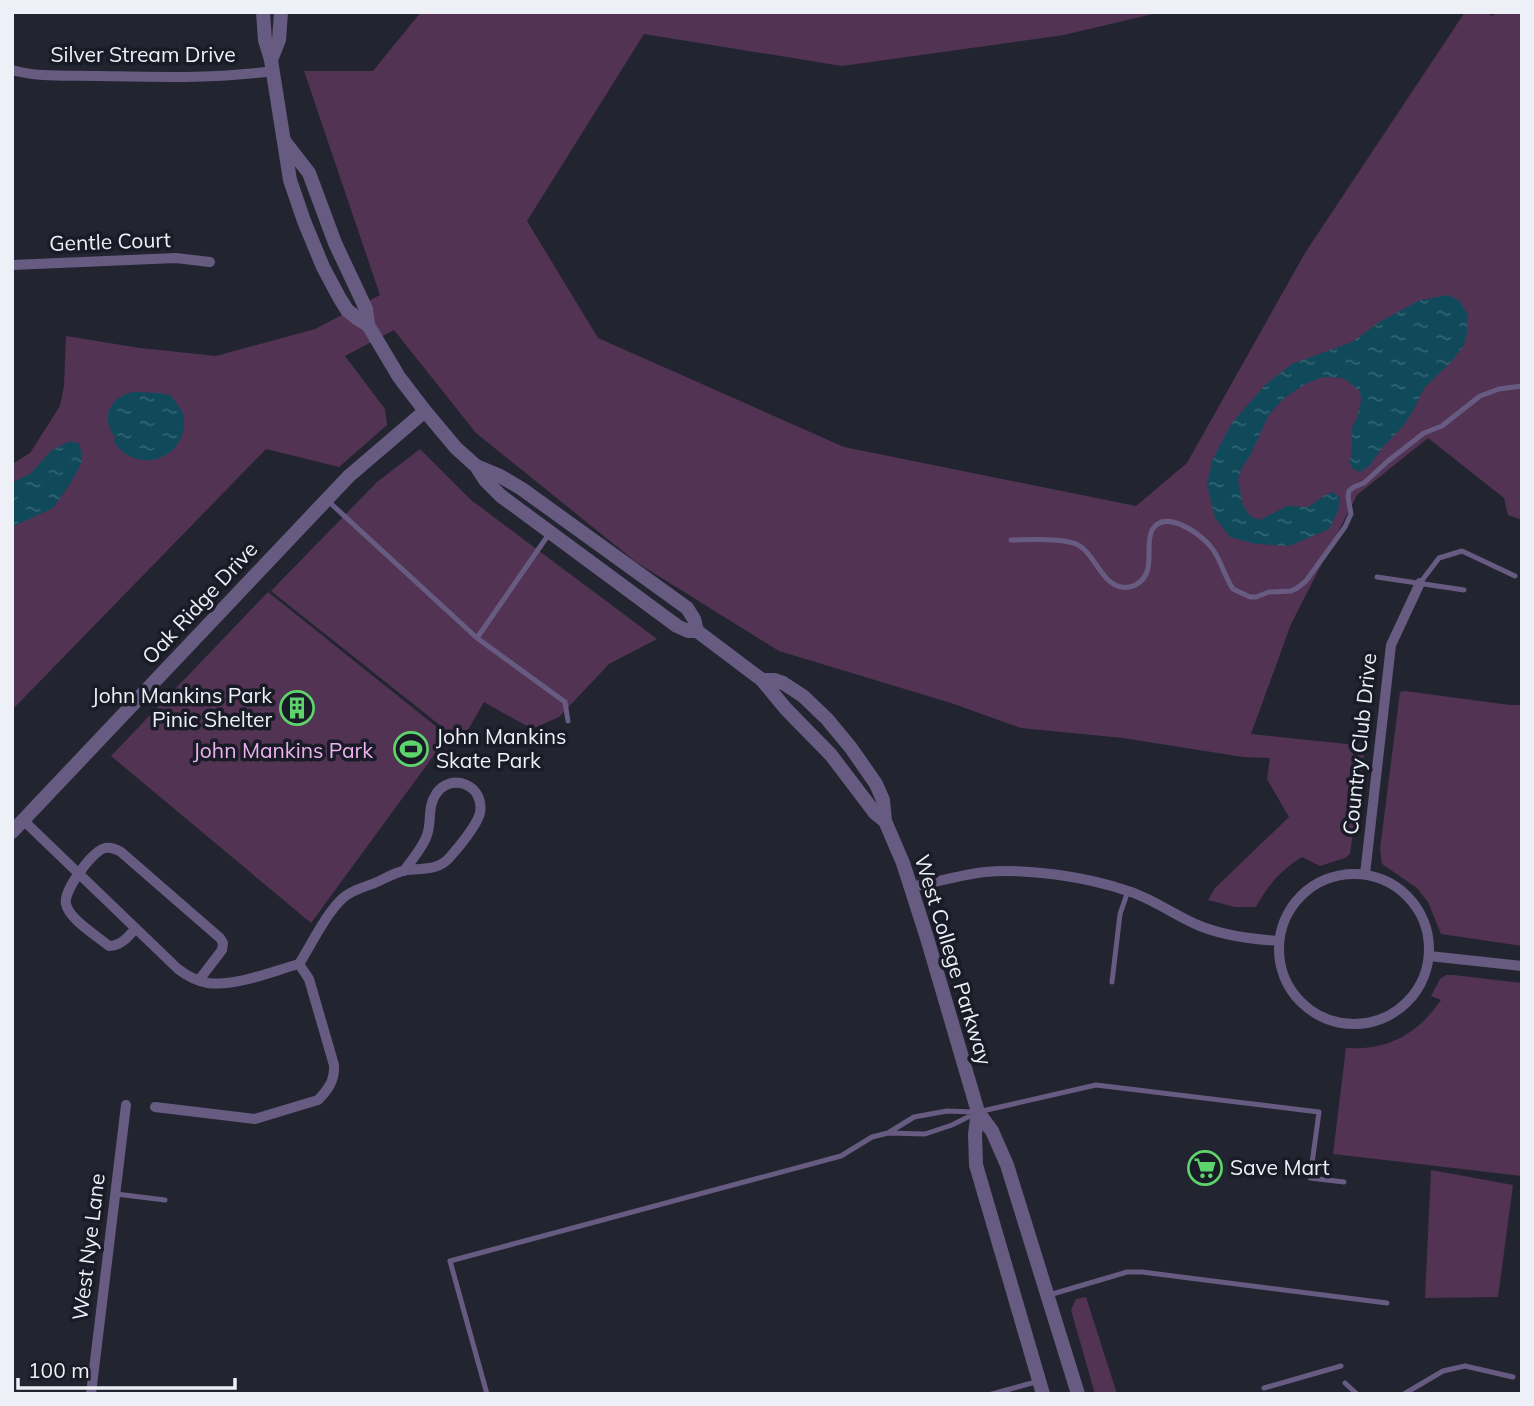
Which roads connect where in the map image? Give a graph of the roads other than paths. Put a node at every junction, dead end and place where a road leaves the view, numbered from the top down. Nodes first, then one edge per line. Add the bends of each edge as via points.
1 (263, 12) edge
2 (281, 12) edge
3 (272, 65) junction
4 (12, 71) edge
5 (285, 142) junction
6 (210, 262) dead end
7 (12, 265) edge
8 (368, 325) junction
9 (1522, 386) edge
10 (425, 411) junction
11 (477, 466) junction
12 (327, 499) junction
13 (550, 533) junction
14 (1011, 540) dead end
15 (1377, 576) dead end
16 (1515, 576) dead end
17 (1420, 583) junction
18 (1464, 590) dead end
19 (697, 631) junction
20 (477, 638) junction
21 (762, 680) junction
22 (568, 720) dead end
23 (23, 820) junction
24 (885, 821) junction
25 (12, 832) edge
26 (404, 871) junction
27 (78, 874) junction
28 (1365, 874) junction
29 (911, 887) junction
30 (1128, 891) junction
31 (135, 929) junction
32 (1279, 941) junction
33 (1429, 956) junction
34 (299, 964) junction
35 (1522, 966) edge
36 (198, 980) junction
37 (1112, 982) dead end
38 (126, 1105) dead end
39 (155, 1107) dead end
40 (978, 1112) junction
41 (888, 1133) junction
42 (1345, 1182) dead end
43 (115, 1194) junction
44 (165, 1200) dead end
45 (1048, 1296) junction
46 (1387, 1303) dead end
47 (1341, 1366) dead end
48 (1513, 1377) dead end
49 (1345, 1383) dead end
50 (1041, 1387) edge
51 (1264, 1388) dead end
52 (91, 1394) edge
53 (487, 1394) edge
54 (992, 1394) edge
55 (1078, 1394) edge
56 (1357, 1394) edge
57 (1404, 1394) edge

1 - 3 street, West College Parkway
2 - 3 street, West College Parkway
3 - 4 street, Silver Stream Drive via 233,76
3 - 5 street, West College Parkway
5 - 8 street, West College Parkway via 309,173 366,309
5 - 8 street, West College Parkway via 290,180 323,267 347,310
6 - 7 street, Gentle Court via 176,258
8 - 10 street, West College Parkway
9 - 14 lane via 1480,396 1349,491 1351,513 1345,527 1306,581 1291,591 1250,597 1233,589 1210,546 1172,522 1155,526 1144,577 1126,587 1107,578 1074,543
10 - 11 street, West College Parkway
10 - 12 street, Oak Ridge Drive
11 - 13 street, West College Parkway via 501,496
11 - 19 street, West College Parkway via 522,489 687,608
12 - 20 lane
12 - 23 street, Oak Ridge Drive
13 - 19 street, West College Parkway via 677,626
13 - 20 lane
15 - 17 lane
16 - 17 lane via 1462,551 1439,558
17 - 18 lane
17 - 28 street, Country Club Drive via 1391,645
19 - 21 street, West College Parkway
20 - 22 lane via 565,702
21 - 24 street, West College Parkway
21 - 24 street, West College Parkway via 783,683 827,719 876,784
23 - 25 street, Oak Ridge Drive
23 - 27 street
24 - 29 street, West College Parkway
26 - 26 street via 437,867 447,861 478,819 477,792 461,783 449,784 436,793 427,837
26 - 34 street via 342,898
27 - 31 street
27 - 31 street via 65,901 75,918 109,946 124,941
27 - 36 street via 99,851 115,848 220,938 222,950
28 - 32 street via 1325,878 1308,889 1283,921
28 - 33 street via 1400,888 1414,902 1429,938
29 - 30 street via 986,872 1016,872 1056,874
29 - 40 street, West College Parkway
30 - 32 street via 1224,934
30 - 37 lane via 1120,914
31 - 36 street via 178,969
32 - 33 street via 1279,961 1295,997 1310,1011 1346,1025 1367,1024 1402,1007 1416,993
33 - 35 street
34 - 36 street via 223,983
34 - 39 street via 309,979 334,1065 333,1079 318,1100 255,1119
38 - 43 street, West Nye Lane
40 - 41 lane via 925,1134
40 - 41 lane via 914,1117
40 - 42 lane via 1096,1085 1319,1112 1310,1178
40 - 45 street, West College Parkway via 1007,1165
40 - 50 street, West College Parkway via 976,1165
41 - 53 lane via 841,1156 450,1261
43 - 44 lane
43 - 52 street, West Nye Lane
45 - 46 lane via 1127,1272 1142,1272
45 - 55 street, West College Parkway
47 - 51 lane
48 - 57 lane via 1465,1366 1443,1371
49 - 56 lane
50 - 54 lane

